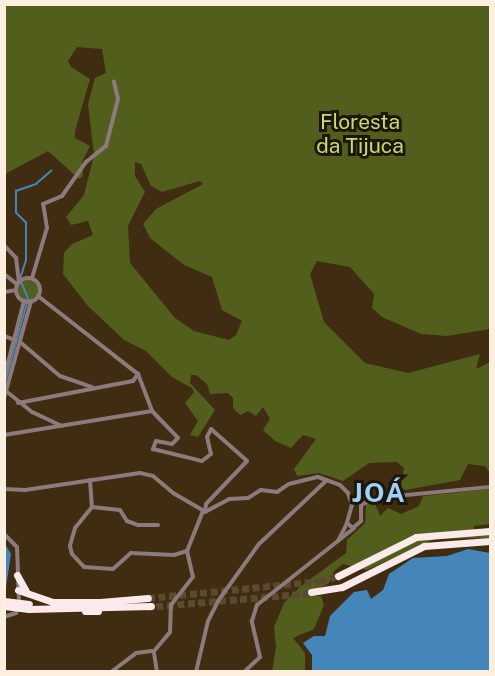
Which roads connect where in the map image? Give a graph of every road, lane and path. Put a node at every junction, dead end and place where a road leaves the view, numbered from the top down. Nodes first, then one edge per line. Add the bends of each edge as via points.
1 (114, 81) dead end
2 (4, 245) edge
3 (4, 274) edge
4 (32, 279) junction
5 (20, 281) junction
6 (16, 290) junction
7 (4, 292) edge
8 (38, 296) junction
9 (28, 301) junction
10 (4, 336) edge
11 (15, 340) junction
12 (20, 342) junction
13 (138, 374) junction
14 (4, 378) edge
15 (78, 383) junction
16 (95, 388) junction
17 (5, 390) edge
18 (76, 392) junction
19 (4, 398) edge
20 (18, 403) junction
21 (152, 411) junction
22 (49, 421) junction
23 (215, 423) dead end
24 (63, 426) junction
25 (48, 429) junction
26 (211, 429) junction
27 (4, 435) edge
28 (90, 480) junction
29 (327, 480) junction
30 (490, 487) edge
31 (4, 489) edge
32 (92, 507) junction
33 (203, 511) junction
34 (347, 523) junction
35 (158, 525) dead end
36 (355, 527) junction
37 (490, 531) edge
38 (4, 534) edge
39 (338, 541) junction
40 (490, 541) edge
41 (187, 550) junction
42 (17, 575) joint
43 (338, 576) tunnel mouth
44 (22, 590) junction
45 (311, 592) tunnel mouth
46 (4, 601) edge
47 (100, 602) junction
48 (4, 608) edge
49 (29, 609) junction
50 (98, 611) dead end
51 (4, 617) edge
52 (154, 651) junction
53 (111, 672) edge
54 (158, 672) edge
55 (196, 672) edge
56 (244, 672) edge

1 - 4 street via 118,99 106,146 86,162 62,196 43,204 48,228
2 - 5 street via 16,258
3 - 5 street
4 - 5 street
4 - 8 street via 40,288
5 - 6 street
6 - 7 street
6 - 9 street
8 - 9 street
8 - 13 street
9 - 11 street
9 - 12 street
10 - 11 street
11 - 14 street
12 - 15 street via 55,373
12 - 17 street
13 - 16 street via 133,381
13 - 21 street
15 - 16 street
15 - 18 street
16 - 18 street
17 - 19 street
17 - 20 street
18 - 20 street
20 - 22 street
21 - 24 street
21 - 26 street via 177,438 172,444 156,441 152,447 174,456 207,459 211,454 207,437
22 - 24 street
22 - 25 street
23 - 26 street
24 - 25 street
25 - 27 street
26 - 33 street via 247,461
28 - 31 street
28 - 32 street
28 - 33 street via 147,474
29 - 33 street via 303,479 277,492 261,490 248,498 224,500
29 - 34 street via 343,487 351,498
29 - 55 street via 259,544 218,601 208,621
30 - 36 street via 375,498 361,505 361,521
32 - 35 street via 120,510 127,521 138,525
32 - 41 street via 71,536 72,554 84,567 113,569 131,553 174,555
33 - 41 street
34 - 36 street
34 - 39 street
36 - 39 street
37 - 43 highway via 416,537
38 - 42 street via 17,547
39 - 56 street via 257,605 252,621 260,657
40 - 45 highway via 424,546 342,587
41 - 52 street via 194,574 171,604 170,632
42 - 44 highway
44 - 47 highway via 52,602
44 - 51 street via 16,613
46 - 49 highway, bridge
47 - 49 highway
47 - 49 highway via 150,602
48 - 49 highway, bridge
49 - 50 highway
52 - 53 street via 136,653
52 - 54 street

